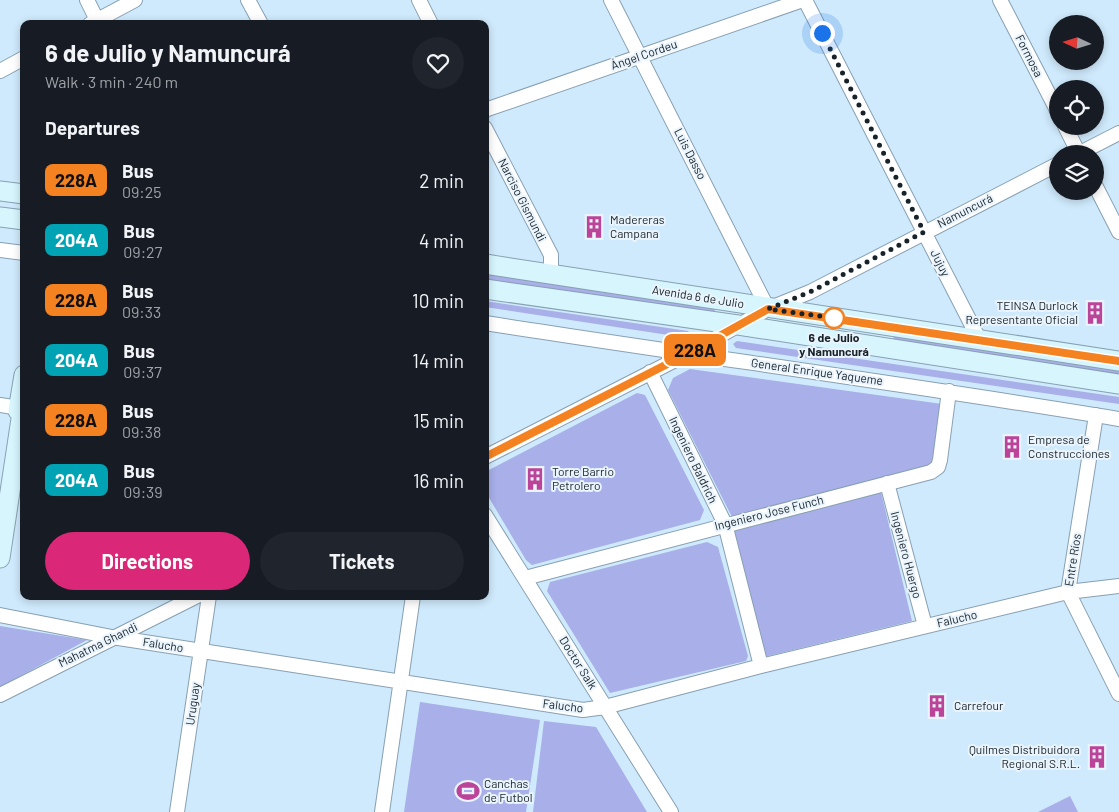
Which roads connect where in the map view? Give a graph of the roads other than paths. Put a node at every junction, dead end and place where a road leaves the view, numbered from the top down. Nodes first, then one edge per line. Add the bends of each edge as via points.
1 (87, 0) edge
2 (135, 0) edge
3 (248, 0) edge
4 (419, 0) edge
5 (611, 0) edge
6 (804, 0) edge
7 (1000, 0) edge
8 (94, 20) edge
9 (99, 20) edge
10 (259, 20) edge
11 (429, 20) edge
12 (640, 56) junction
13 (20, 60) edge
14 (0, 70) edge
15 (1049, 95) edge
16 (489, 109) edge
17 (1119, 133) edge
18 (489, 136) edge
19 (1096, 145) edge
20 (1049, 169) edge
21 (0, 190) edge
22 (20, 193) edge
23 (0, 197) edge
24 (1103, 200) edge
25 (0, 217) edge
26 (20, 220) edge
27 (924, 232) junction
28 (1119, 232) edge
29 (0, 250) edge
30 (20, 253) edge
31 (489, 265) edge
32 (551, 274) junction
33 (489, 290) edge
34 (768, 309) junction
35 (489, 324) edge
36 (738, 325) junction
37 (979, 339) junction
38 (687, 354) junction
39 (1119, 361) edge
40 (650, 372) junction
41 (1119, 384) edge
42 (949, 391) junction
43 (20, 404) edge
44 (0, 405) edge
45 (20, 410) edge
46 (20, 411) edge
47 (1096, 415) junction
48 (1119, 418) edge
49 (489, 455) edge
50 (887, 483) junction
51 (489, 521) edge
52 (725, 524) junction
53 (0, 532) edge
54 (0, 558) edge
55 (525, 578) junction
56 (1119, 586) edge
57 (1068, 592) junction
58 (190, 600) edge
59 (208, 600) edge
60 (412, 600) edge
61 (0, 615) edge
62 (925, 626) junction
63 (112, 637) junction
64 (201, 651) junction
65 (760, 666) junction
66 (401, 682) junction
67 (1119, 694) edge
68 (0, 695) edge
69 (605, 706) junction
70 (177, 812) edge
71 (382, 812) edge
72 (671, 812) edge

1 - 8 street
2 - 9 street
3 - 10 street
4 - 11 street
5 - 12 street, Luis Dasso
6 - 12 street, Ángel Cordeu
6 - 27 street, Jujuy
7 - 15 street, Formosa
12 - 16 street, Ángel Cordeu
12 - 34 street, Luis Dasso
13 - 14 street
17 - 19 street
18 - 32 street, Narciso Gismundi via 551,255
20 - 27 street, Namuncurá
21 - 22 main road
21 - 23 street
24 - 28 street
25 - 26 main road
27 - 34 street, Namuncurá via 810,292
27 - 37 street, Jujuy
29 - 30 street
31 - 32 main road, Avenida 6 de Julio
32 - 34 main road, Avenida 6 de Julio
33 - 36 main road, Avenida 6 de Julio
34 - 36 street, Namuncurá
34 - 37 main road, Avenida 6 de Julio
35 - 38 street, General Enrique Yaqueme
36 - 38 street, Namuncurá
36 - 41 main road, Avenida 6 de Julio
37 - 39 main road, Avenida 6 de Julio
38 - 40 street
38 - 42 street, General Enrique Yaqueme
40 - 49 street
40 - 52 street, Ingeniero Baldrich
42 - 47 street, General Enrique Yaqueme
42 - 50 street, Ingeniero Jose Funch via 938,467 931,472
43 - 44 street
45 - 53 main road
46 - 54 main road
47 - 48 street, General Enrique Yaqueme
47 - 57 street, Entre Ríos
50 - 52 street, Ingeniero Jose Funch
50 - 62 street, Ingeniero Huergo
51 - 55 street, Doctor Salk
52 - 55 street, Ingeniero Jose Funch
52 - 65 street, Ingeniero Baldrich
55 - 69 street, Doctor Salk
56 - 57 street, Falucho
57 - 62 street, Falucho
57 - 67 street, Entre Ríos
58 - 63 street, Mahatma Ghandi
59 - 64 street, Uruguay
60 - 66 street
61 - 63 street, Falucho
62 - 65 street, Falucho
63 - 64 street, Falucho
63 - 68 street, Mahatma Ghandi
64 - 66 street, Falucho
64 - 70 street, Uruguay
65 - 69 street, Falucho
66 - 69 street, Falucho via 583,710
66 - 71 street
69 - 72 street, Doctor Salk

